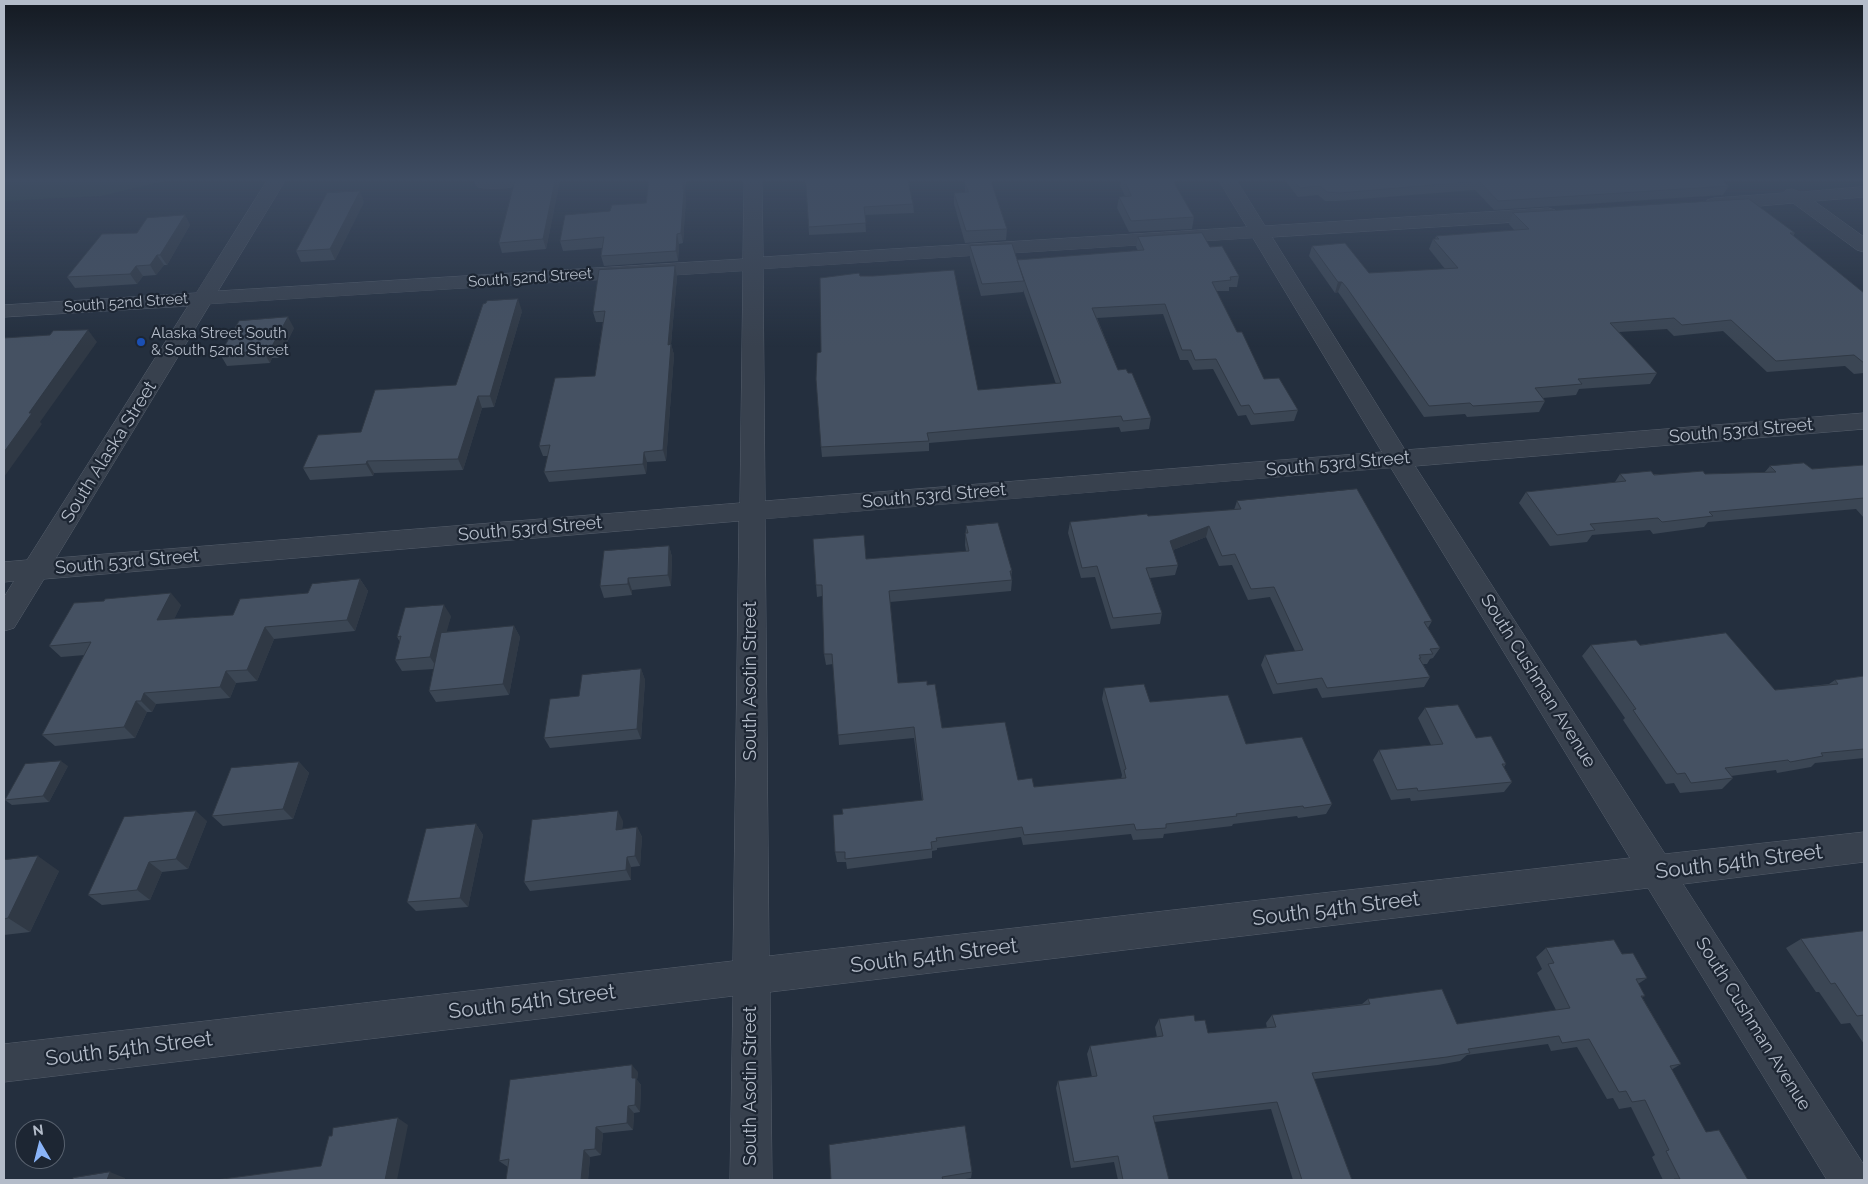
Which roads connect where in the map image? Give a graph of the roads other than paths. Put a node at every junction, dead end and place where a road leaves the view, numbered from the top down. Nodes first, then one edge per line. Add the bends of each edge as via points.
1 (242, 236) edge
2 (753, 236) edge
3 (1192, 236) edge
4 (1262, 236) edge
5 (1851, 236) edge
6 (1864, 246) edge
7 (753, 264) junction
8 (204, 298) junction
9 (4, 311) edge
10 (1864, 421) edge
11 (1398, 459) junction
12 (752, 511) junction
13 (35, 570) junction
14 (4, 572) edge
15 (4, 620) edge
16 (1864, 847) edge
17 (1658, 872) junction
18 (750, 977) junction
19 (4, 1063) edge
20 (751, 1180) edge
21 (1850, 1180) edge

1 - 8 street, South Alaska Street
2 - 7 street, South Asotin Street
3 - 7 street, South 52nd Street
4 - 11 street, South Cushman Avenue
5 - 6 street
7 - 8 street, South 52nd Street
7 - 12 street, South Asotin Street
8 - 9 street, South 52nd Street
8 - 13 street, South Alaska Street
10 - 11 street, South 53rd Street
11 - 12 street, South 53rd Street
11 - 17 street, South Cushman Avenue
12 - 13 street, South 53rd Street
12 - 18 street, South Asotin Street
13 - 14 street, South 53rd Street
13 - 15 street, South Alaska Street
16 - 17 street, South 54th Street
17 - 18 street, South 54th Street
17 - 21 street, South Cushman Avenue
18 - 19 street, South 54th Street
18 - 20 street, South Asotin Street

